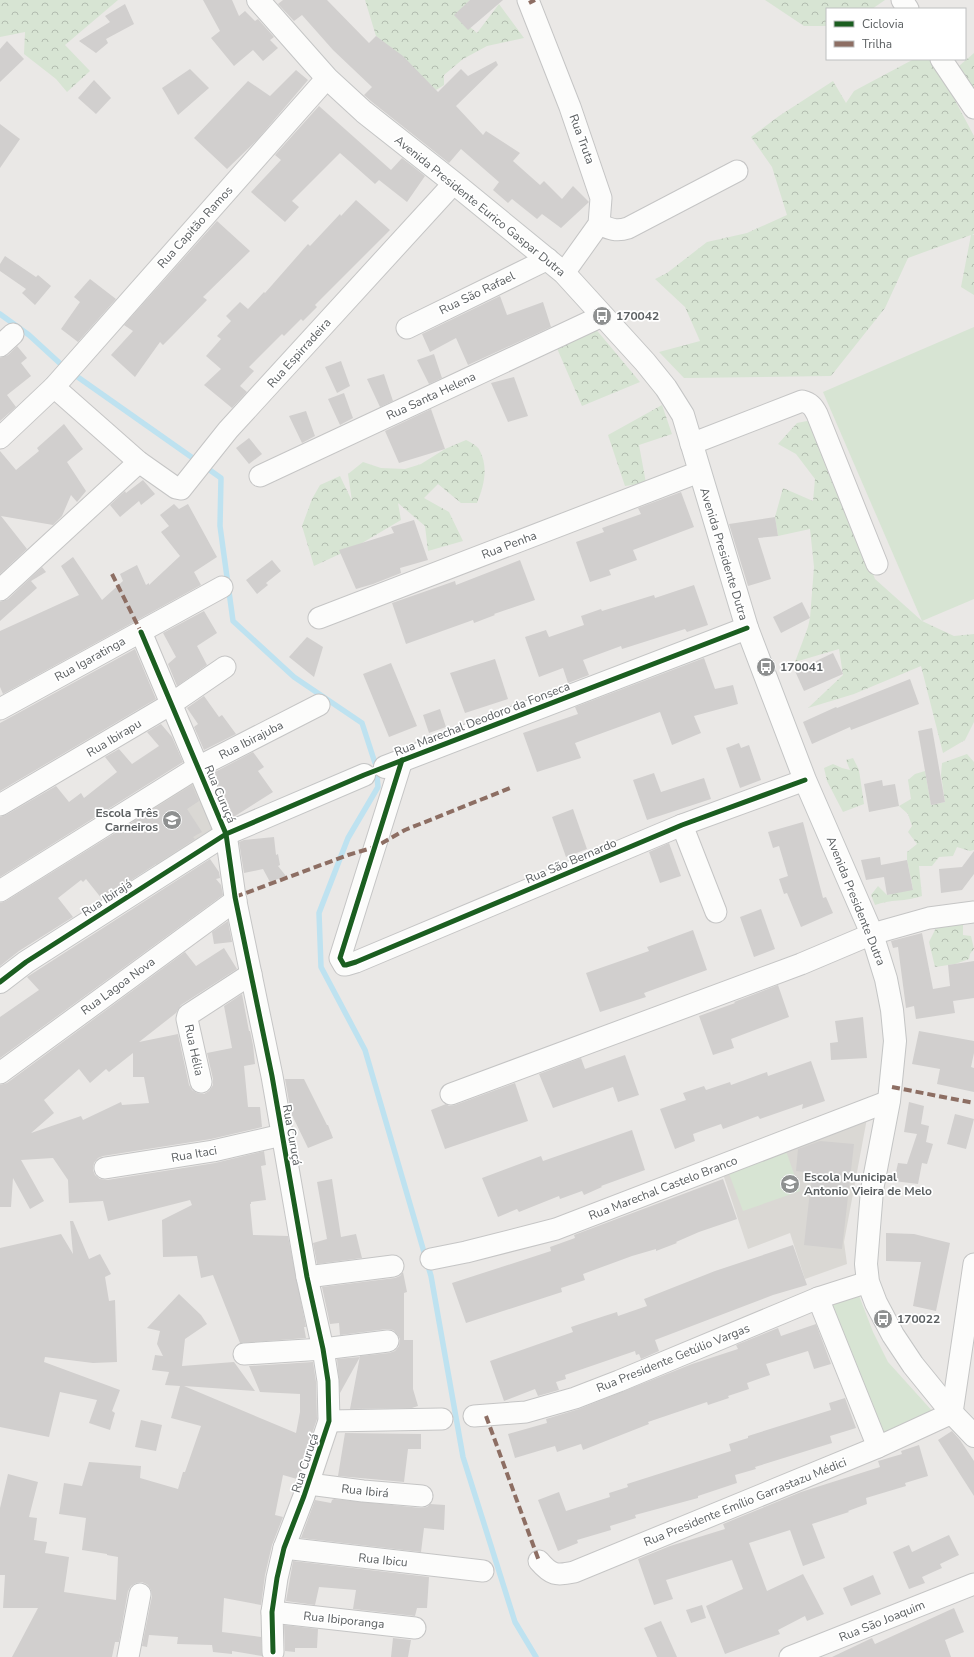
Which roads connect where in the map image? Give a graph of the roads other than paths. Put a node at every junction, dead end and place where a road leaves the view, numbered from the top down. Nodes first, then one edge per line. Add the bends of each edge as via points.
1 (258, 0) edge
2 (528, 0) edge
3 (943, 60) edge
4 (327, 78) junction
5 (974, 108) edge
6 (737, 171) dead end
7 (454, 183) junction
8 (599, 224) junction
9 (548, 258) junction
10 (564, 274) junction
11 (602, 316) junction
12 (407, 328) dead end
13 (58, 382) junction
14 (0, 438) edge
15 (691, 444) junction
16 (139, 462) junction
17 (699, 472) junction
18 (260, 476) dead end
19 (877, 564) dead end
20 (222, 587) dead end
21 (0, 590) edge
22 (319, 618) dead end
23 (747, 628) junction
24 (141, 632) junction
25 (225, 667) dead end
26 (171, 704) junction
27 (319, 705) dead end
28 (0, 709) edge
29 (393, 763) junction
30 (198, 767) junction
31 (364, 774) joint
32 (805, 780) junction
33 (0, 805) edge
34 (682, 825) junction
35 (226, 834) junction
36 (0, 891) edge
37 (236, 900) junction
38 (716, 912) dead end
39 (974, 912) edge
40 (872, 934) junction
41 (251, 974) junction
42 (0, 982) edge
43 (0, 1073) edge
44 (201, 1082) dead end
45 (451, 1094) dead end
46 (890, 1101) junction
47 (282, 1135) junction
48 (105, 1168) dead end
49 (431, 1259) dead end
50 (974, 1264) edge
51 (393, 1266) dead end
52 (307, 1277) junction
53 (868, 1282) junction
54 (818, 1298) junction
55 (388, 1341) dead end
56 (323, 1349) junction
57 (244, 1354) dead end
58 (952, 1413) junction
59 (474, 1416) dead end
60 (442, 1419) dead end
61 (329, 1421) junction
62 (974, 1436) edge
63 (878, 1447) junction
64 (309, 1484) junction
65 (422, 1496) dead end
66 (284, 1548) junction
67 (539, 1561) dead end
68 (483, 1571) dead end
69 (974, 1584) edge
70 (140, 1594) dead end
71 (272, 1612) junction
72 (415, 1628) dead end
73 (273, 1652) dead end
74 (128, 1657) edge
75 (790, 1657) edge

1 - 4 main road, Avenida Presidente Eurico Gaspar Dutra
2 - 8 street, Rua Truta via 597,182 601,198
3 - 5 street
4 - 7 main road, Avenida Presidente Eurico Gaspar Dutra via 364,112
4 - 13 street, Rua Capitão Ramos
6 - 8 street via 628,228 619,231
7 - 9 main road, Avenida Presidente Eurico Gaspar Dutra
7 - 16 street, Rua Espirradeira via 228,430 183,487 179,489
8 - 10 street
9 - 10 main road, Avenida Presidente Eurico Gaspar Dutra
9 - 12 street, Rua São Rafael
10 - 11 main road, Avenida Presidente Eurico Gaspar Dutra
11 - 15 main road, Avenida Presidente Eurico Gaspar Dutra via 666,388 683,415
11 - 18 street, Rua Santa Helena
13 - 14 street, Rua Capitão Ramos
13 - 16 street
15 - 17 main road, Avenida Presidente Eurico Gaspar Dutra
15 - 19 street via 802,400 809,402 817,414
16 - 21 street
17 - 22 street, Rua Penha
17 - 23 main road, Avenida Presidente Dutra
20 - 24 street, Rua Igaratinga
23 - 29 main road, Rua Marechal Deodoro da Fonseca
23 - 32 main road, Avenida Presidente Dutra
24 - 26 street, Rua Curuçá
24 - 28 street, Rua Igaratinga
25 - 26 street, Rua Ibirapu
26 - 30 street, Rua Curuçá
26 - 33 street, Rua Ibirapu
27 - 30 street, Rua Ibirajuba
29 - 31 street, Rua Marechal Deodoro da Fonseca
29 - 34 street, Rua São Bernardo via 342,953 341,962 346,965
30 - 35 street, Rua Curuçá
30 - 36 street, Rua Ibirajuba
31 - 35 main road, Rua Marechal Deodoro da Fonseca
32 - 34 street, Rua São Bernardo
32 - 40 main road, Avenida Presidente Dutra
34 - 38 street
35 - 37 street, Rua Curuçá
35 - 42 main road, Rua Ibirajá via 26,962
37 - 41 street, Rua Curuçá
37 - 43 street, Rua Lagoa Nova
39 - 40 street via 929,918
40 - 45 street via 801,964
40 - 46 main road, Avenida Presidente Dutra via 886,979 892,1010 895,1040
41 - 44 street, Rua Hélia via 187,1017
41 - 47 street, Rua Curuçá
46 - 49 street, Rua Marechal Castelo Branco via 556,1229
46 - 53 main road, Avenida Presidente Dutra via 872,1190 866,1264
47 - 48 street, Rua Itaci via 213,1151
47 - 52 street, Rua Curuçá
50 - 58 street
51 - 52 street
52 - 56 street, Rua Curuçá
53 - 54 street, Rua Presidente Getúlio Vargas
53 - 58 main road, Avenida Presidente Dutra via 876,1304 893,1335 913,1365
54 - 59 street, Rua Presidente Getúlio Vargas via 575,1398 526,1412
54 - 63 street
55 - 56 street
56 - 57 street
56 - 61 street, Rua Curuçá via 328,1381
58 - 62 main road, Avenida Presidente Dutra
58 - 63 street, Rua Presidente Emílio Garrastazu Médici
60 - 61 street
61 - 64 street, Rua Curuçá
63 - 67 street, Rua Presidente Emílio Garrastazu Médici via 574,1572 560,1575 551,1573
64 - 65 street, Rua Ibirá via 363,1492
64 - 66 street, Rua Curuçá
66 - 68 street, Rua Ibicu
66 - 71 street, Rua Curuçá
69 - 75 street, Rua São Joaquim
70 - 74 street
71 - 72 street, Rua Ibiporanga
71 - 73 street, Rua Curuçá

